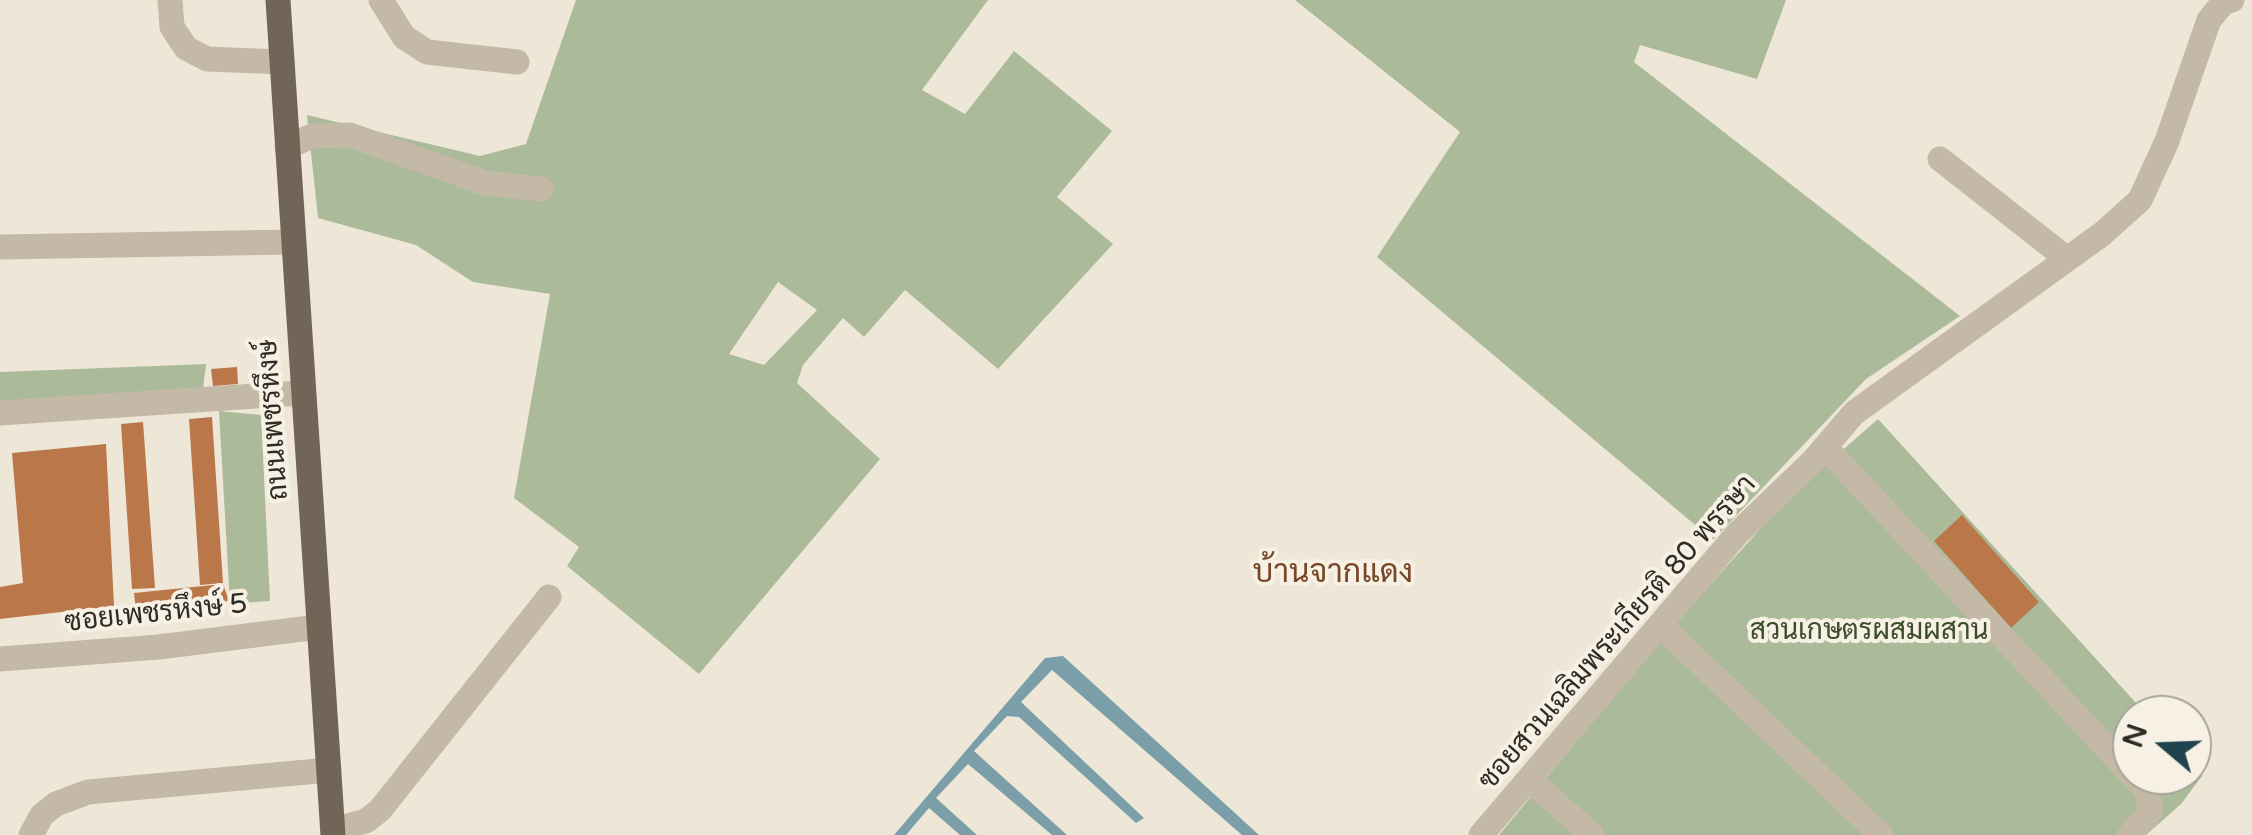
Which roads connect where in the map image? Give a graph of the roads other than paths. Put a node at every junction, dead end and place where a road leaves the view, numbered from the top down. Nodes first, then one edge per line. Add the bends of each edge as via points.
1 (170, 0) edge
2 (278, 0) edge
3 (381, 0) edge
4 (2232, 0) edge
5 (2242, 0) edge
6 (2252, 3) edge
7 (282, 62) junction
8 (516, 62) dead end
9 (287, 147) junction
10 (1940, 159) dead end
11 (541, 189) dead end
12 (294, 242) junction
13 (0, 246) edge
14 (2066, 258) junction
15 (301, 393) junction
16 (0, 413) edge
17 (1825, 447) junction
18 (550, 597) dead end
19 (1660, 625) junction
20 (318, 627) junction
21 (0, 659) edge
22 (2112, 754) edge
23 (329, 770) junction
24 (1529, 779) junction
25 (2147, 795) edge
26 (333, 832) edge
27 (31, 835) edge
28 (1480, 835) edge
29 (1592, 835) edge
30 (1881, 835) edge
31 (2130, 835) edge

1 - 7 street via 172,26 186,48 207,59
2 - 7 main road, ถนนเพชรหึงษ์
3 - 8 street via 404,37 427,52
4 - 14 street, ซอยสวนเฉลิมพระเกียรติ 80 พรรษา via 2209,20 2140,200
5 - 6 street
7 - 9 main road, ถนนเพชรหึงษ์
9 - 11 street via 312,136 350,135 485,183
9 - 12 main road, ถนนเพชรหึงษ์
10 - 14 street
12 - 13 street
12 - 15 main road, ถนนเพชรหึงษ์
14 - 17 street, ซอยสวนเฉลิมพระเกียรติ 80 พรรษา via 1854,414
15 - 16 street
15 - 20 main road, ถนนเพชรหึงษ์
17 - 19 street, ซอยสวนเฉลิมพระเกียรติ 80 พรรษา via 1737,534
17 - 22 street
18 - 26 street via 380,810
19 - 24 street, ซอยสวนเฉลิมพระเกียรติ 80 พรรษา
19 - 30 street
20 - 21 street, ซอยเพชรหึงษ์ 5
20 - 23 main road, ถนนเพชรหึงษ์
23 - 26 main road, ถนนเพชรหึงษ์
23 - 27 street via 88,792 56,804
24 - 28 street, ซอยสวนเฉลิมพระเกียรติ 80 พรรษา
24 - 29 street
25 - 31 street via 2151,812

